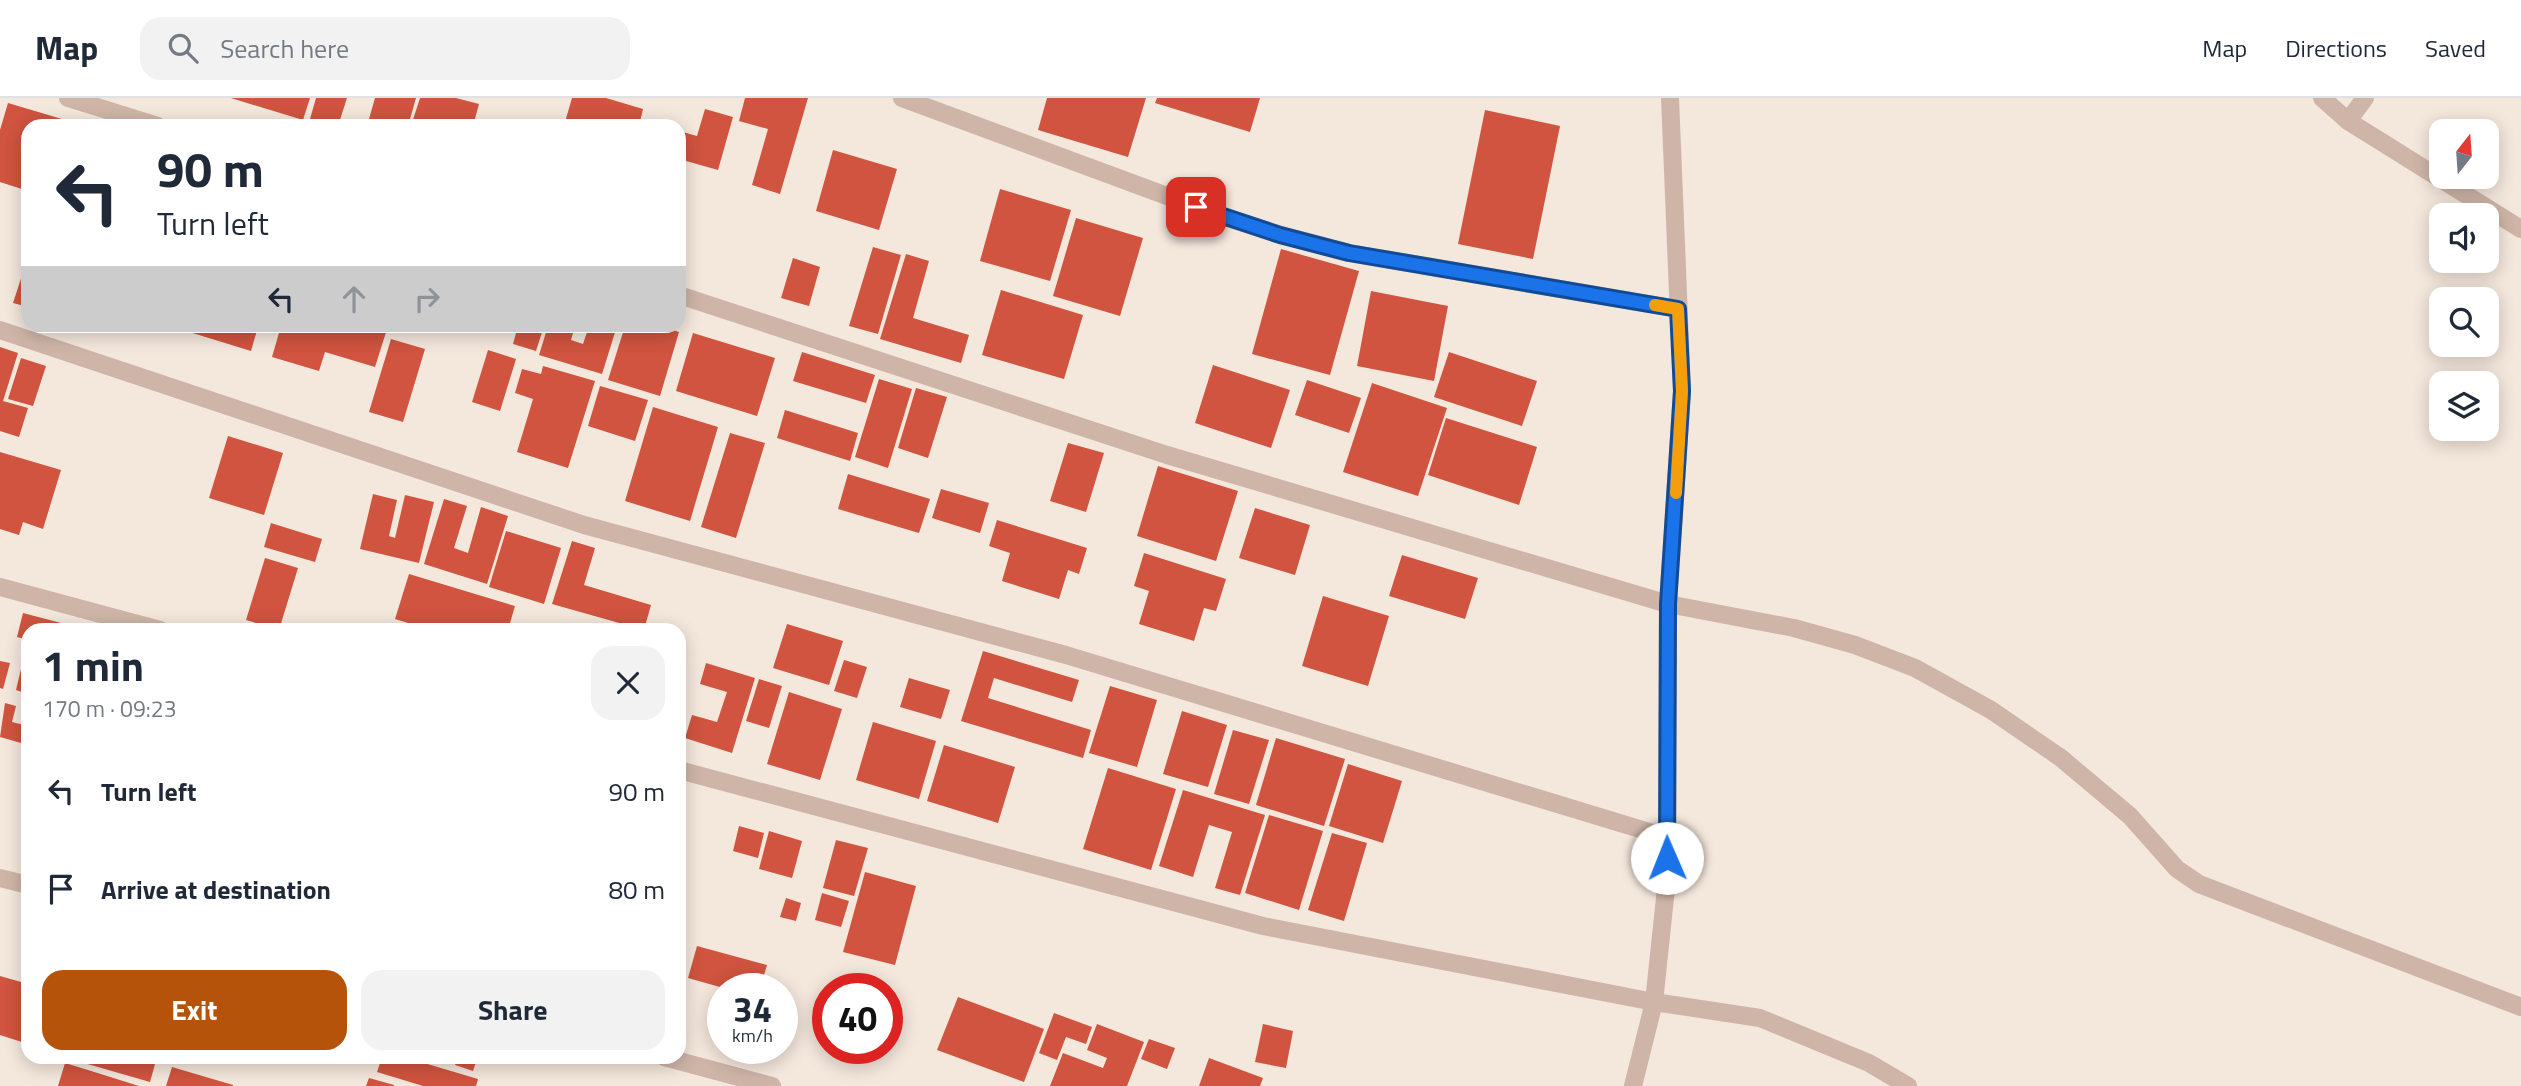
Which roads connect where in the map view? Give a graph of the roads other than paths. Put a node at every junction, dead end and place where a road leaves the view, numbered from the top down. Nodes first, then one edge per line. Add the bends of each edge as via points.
1 (68, 98) edge
2 (902, 98) edge
3 (1670, 98) edge
4 (2322, 98) edge
5 (2365, 98) edge
6 (136, 119) edge
7 (2348, 121) junction
8 (2521, 229) edge
9 (686, 297) edge
10 (1678, 309) junction
11 (0, 330) edge
12 (0, 587) edge
13 (1668, 604) junction
14 (134, 623) edge
15 (686, 772) edge
16 (1666, 837) junction
17 (0, 878) edge
18 (21, 883) edge
19 (1654, 1002) junction
20 (2521, 1007) edge
21 (686, 1063) edge
22 (772, 1086) edge
23 (1633, 1086) edge
24 (1908, 1086) edge

1 - 6 street
2 - 10 street via 1280,235 1349,253
3 - 10 street
4 - 7 street
5 - 7 street
7 - 8 street
9 - 13 street via 1167,455
10 - 13 street via 1682,391
11 - 16 street via 584,525 1066,655
12 - 14 street
13 - 16 street
13 - 20 street via 1794,628 1914,668 1991,710 2061,758 2130,816 2177,869 2199,884
15 - 19 street via 1263,926
16 - 19 street via 1667,878
17 - 18 street
19 - 23 street
19 - 24 street via 1760,1018 1869,1063
21 - 22 street

